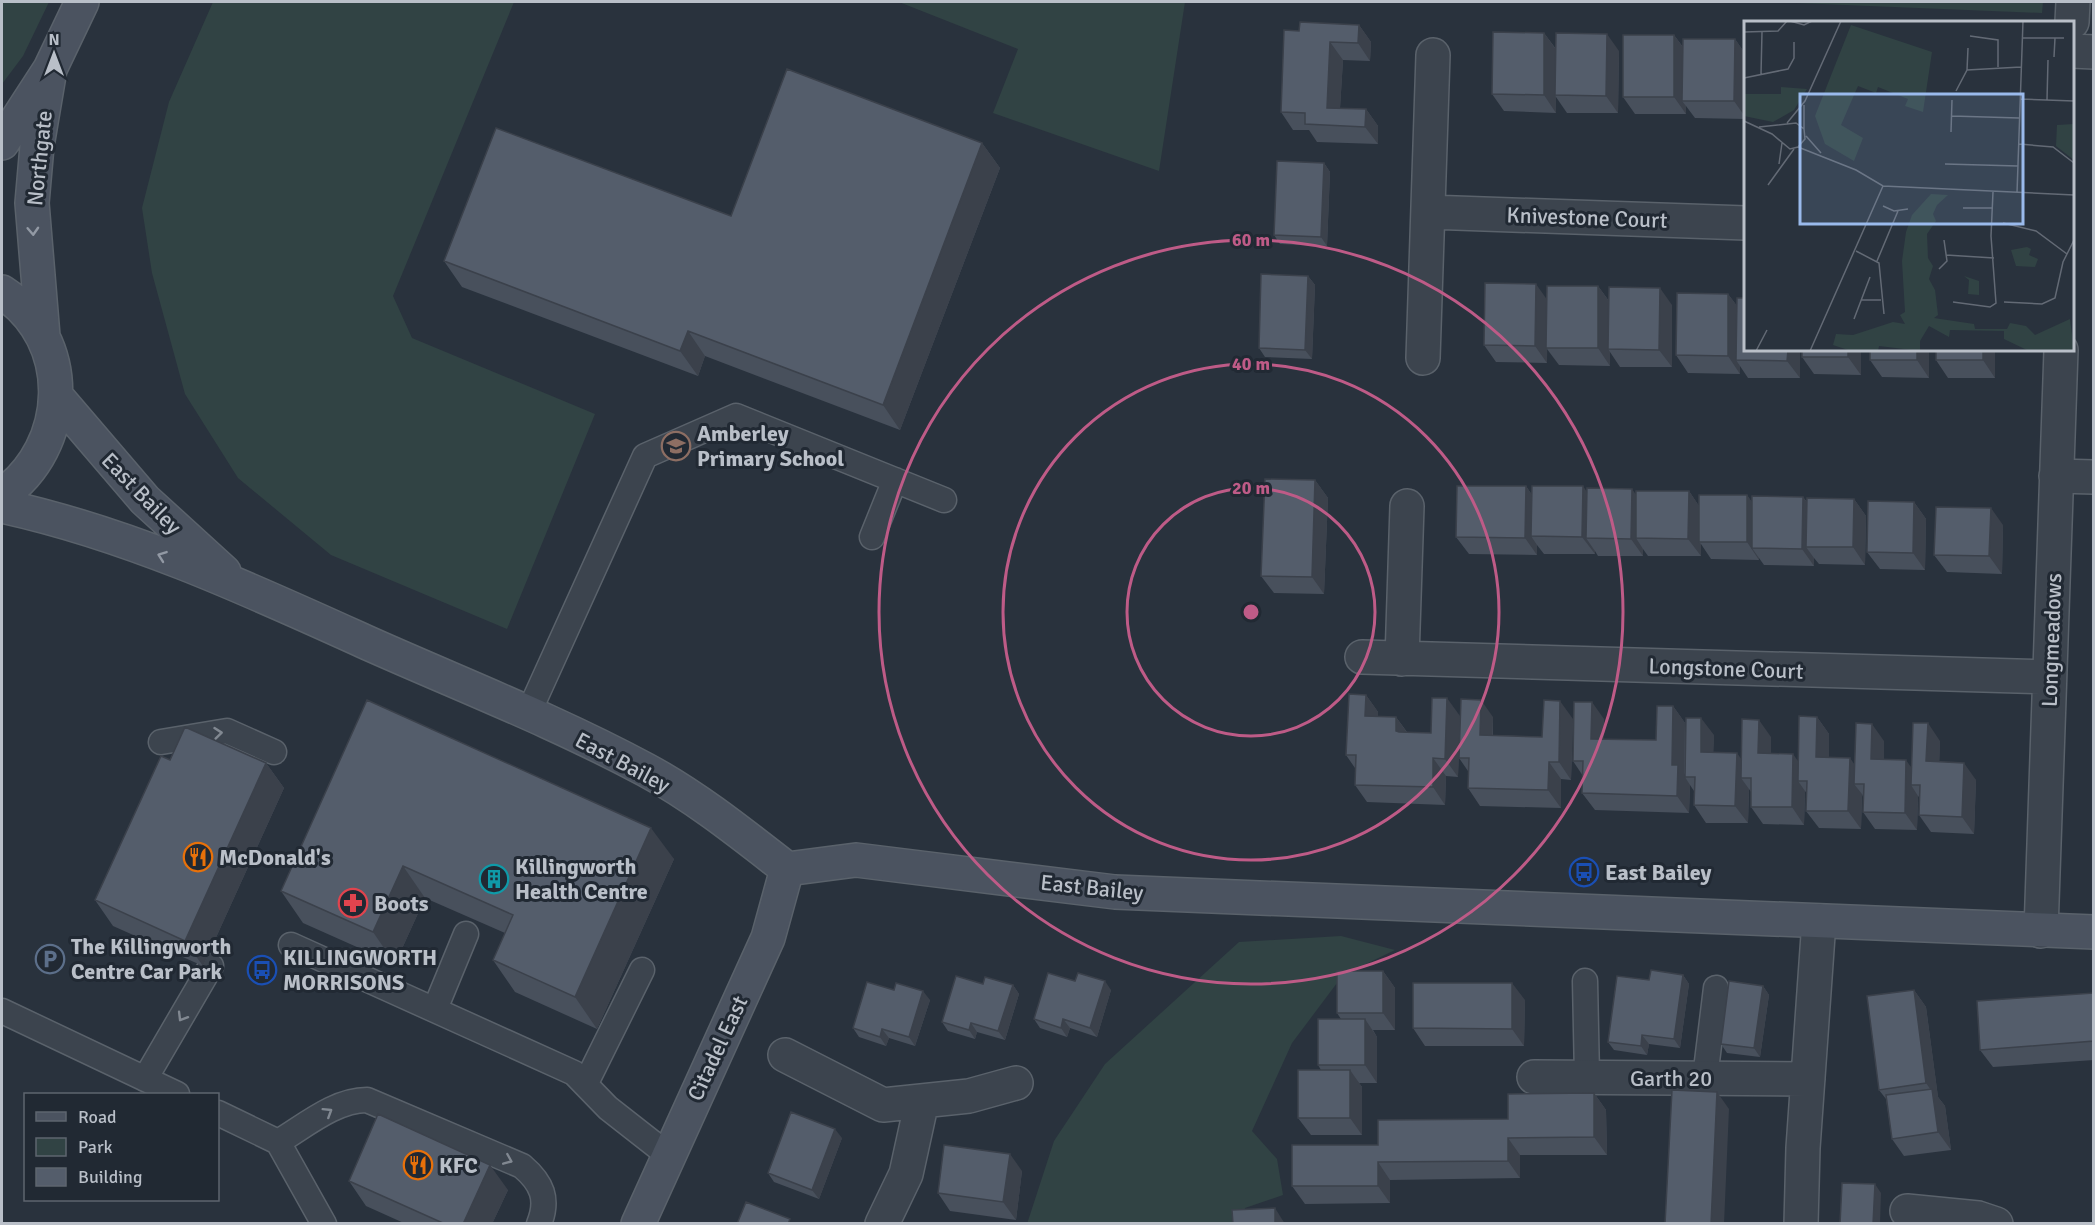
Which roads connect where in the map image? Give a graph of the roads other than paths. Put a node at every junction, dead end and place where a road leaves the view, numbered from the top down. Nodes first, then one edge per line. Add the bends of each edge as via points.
1 (82, 2) edge
2 (2073, 2) edge
3 (2072, 21) edge
4 (2074, 51) edge
5 (2094, 52) edge
6 (1433, 55) dead end
7 (50, 69) junction
8 (2, 143) edge
9 (1428, 212) junction
10 (1744, 223) edge
11 (2, 292) edge
12 (43, 336) junction
13 (2061, 351) edge
14 (1423, 358) dead end
15 (56, 396) junction
16 (2056, 476) junction
17 (2094, 477) edge
18 (895, 480) junction
19 (2, 495) edge
20 (944, 501) dead end
21 (2, 506) edge
22 (1407, 506) dead end
23 (872, 537) dead end
24 (236, 583) junction
25 (1362, 657) dead end
26 (1402, 658) junction
27 (2049, 677) junction
28 (528, 714) junction
29 (160, 742) dead end
30 (274, 752) dead end
31 (787, 869) junction
32 (1819, 921) junction
33 (2041, 931) junction
34 (2094, 933) edge
35 (466, 934) dead end
36 (291, 945) dead end
37 (211, 966) dead end
38 (642, 970) dead end
39 (1585, 981) dead end
40 (1716, 988) dead end
41 (435, 1009) junction
42 (2, 1011) edge
43 (785, 1055) dead end
44 (1534, 1077) dead end
45 (1587, 1077) junction
46 (1705, 1078) junction
47 (145, 1079) junction
48 (1808, 1079) junction
49 (586, 1083) junction
50 (1016, 1083) dead end
51 (173, 1093) edge
52 (922, 1101) junction
53 (219, 1113) edge
54 (278, 1142) junction
55 (668, 1155) junction
56 (1906, 1217) edge
57 (324, 1224) edge
58 (539, 1224) edge
59 (638, 1224) edge
60 (882, 1224) edge
61 (1802, 1224) edge
62 (1996, 1224) edge

1 - 7 street
2 - 3 street
4 - 5 street
6 - 9 street
7 - 8 street, Northgate
7 -> 12 street, Northgate via 32,203
9 - 10 street, Knivestone Court
9 - 14 street
11 - 12 street, Northgate via 29,316
12 - 15 street, Northgate
13 - 16 street, Longmeadows
15 - 19 street, Northgate via 53,425 44,447 27,473
15 - 24 street, East Bailey via 146,501
16 - 17 street
16 - 27 street, Longmeadows
18 - 20 lane
18 - 23 lane
18 - 28 lane via 736,416 645,456
24 -> 21 street, East Bailey via 100,534
22 - 26 street
24 - 28 street, East Bailey
25 - 26 street, Longstone Court
26 - 27 street, Longstone Court
27 - 33 street, Longmeadows
28 - 31 street, East Bailey via 647,770 730,824
29 -> 30 lane via 227,731
31 - 32 street, East Bailey via 856,860 1115,892
31 - 55 street, Citadel East via 768,938
32 - 33 street, East Bailey
32 - 48 street
33 - 34 street, East Bailey
35 - 41 lane
36 - 41 lane
37 -> 47 lane
38 - 49 lane
39 - 45 lane
40 - 46 lane
41 - 49 lane via 574,1072
42 - 47 lane
43 - 52 street via 883,1105
44 - 45 street, Garth 20
45 - 46 street, Garth 20
46 - 48 street, Garth 20
47 - 51 lane
48 - 61 street
49 - 55 lane via 608,1108
50 - 52 street via 969,1096
52 - 60 street via 906,1174
53 - 54 lane
54 - 57 lane
54 -> 58 lane via 337,1107 352,1100 367,1100 522,1166 538,1182 543,1194 545,1209
55 - 59 street, Citadel East
56 - 62 street via 1978,1218

